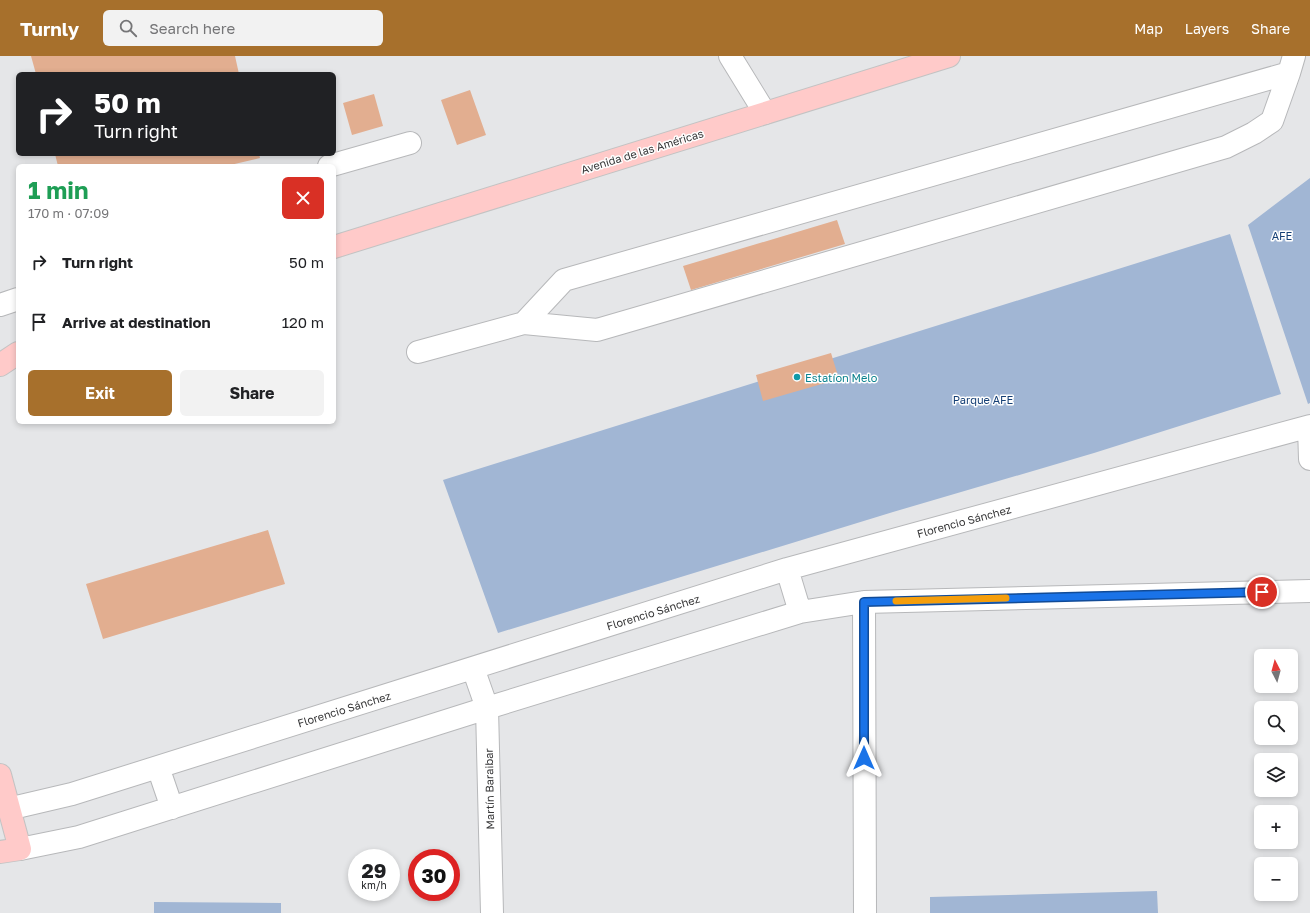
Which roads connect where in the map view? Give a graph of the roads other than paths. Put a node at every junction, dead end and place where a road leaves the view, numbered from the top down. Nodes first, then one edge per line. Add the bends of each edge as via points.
1 (730, 56) edge
2 (949, 56) edge
3 (1292, 65) edge
4 (765, 113) junction
5 (410, 143) dead end
6 (336, 164) edge
7 (336, 246) edge
8 (16, 301) edge
9 (0, 305) edge
10 (524, 323) junction
11 (418, 352) dead end
12 (16, 354) edge
13 (0, 365) edge
14 (1309, 426) edge
15 (1310, 459) edge
16 (787, 570) junction
17 (1310, 591) edge
18 (864, 602) junction
19 (800, 612) junction
20 (473, 668) junction
21 (487, 708) junction
22 (158, 767) junction
23 (0, 775) edge
24 (172, 808) junction
25 (4, 810) edge
26 (10, 850) edge
27 (492, 913) edge
28 (865, 913) edge

1 - 4 street
2 - 4 main road, Avenida de las Américas
3 - 10 street via 564,280
3 - 10 street via 1272,121 1226,147 598,330
4 - 7 main road, Avenida de las Américas
5 - 6 street
8 - 9 street
10 - 11 street
12 - 13 main road
14 - 15 street
14 - 16 street, Florencio Sánchez
16 - 19 street
16 - 20 street, Florencio Sánchez
17 - 18 street
18 - 19 street
18 - 28 street
19 - 21 street
20 - 21 street, Martín Baraibar
20 - 22 street, Florencio Sánchez
21 - 24 street
21 - 27 street, Martín Baraibar
22 - 24 street
22 - 25 street, Florencio Sánchez via 72,794
23 - 25 main road
24 - 26 street via 79,837
25 - 26 main road

